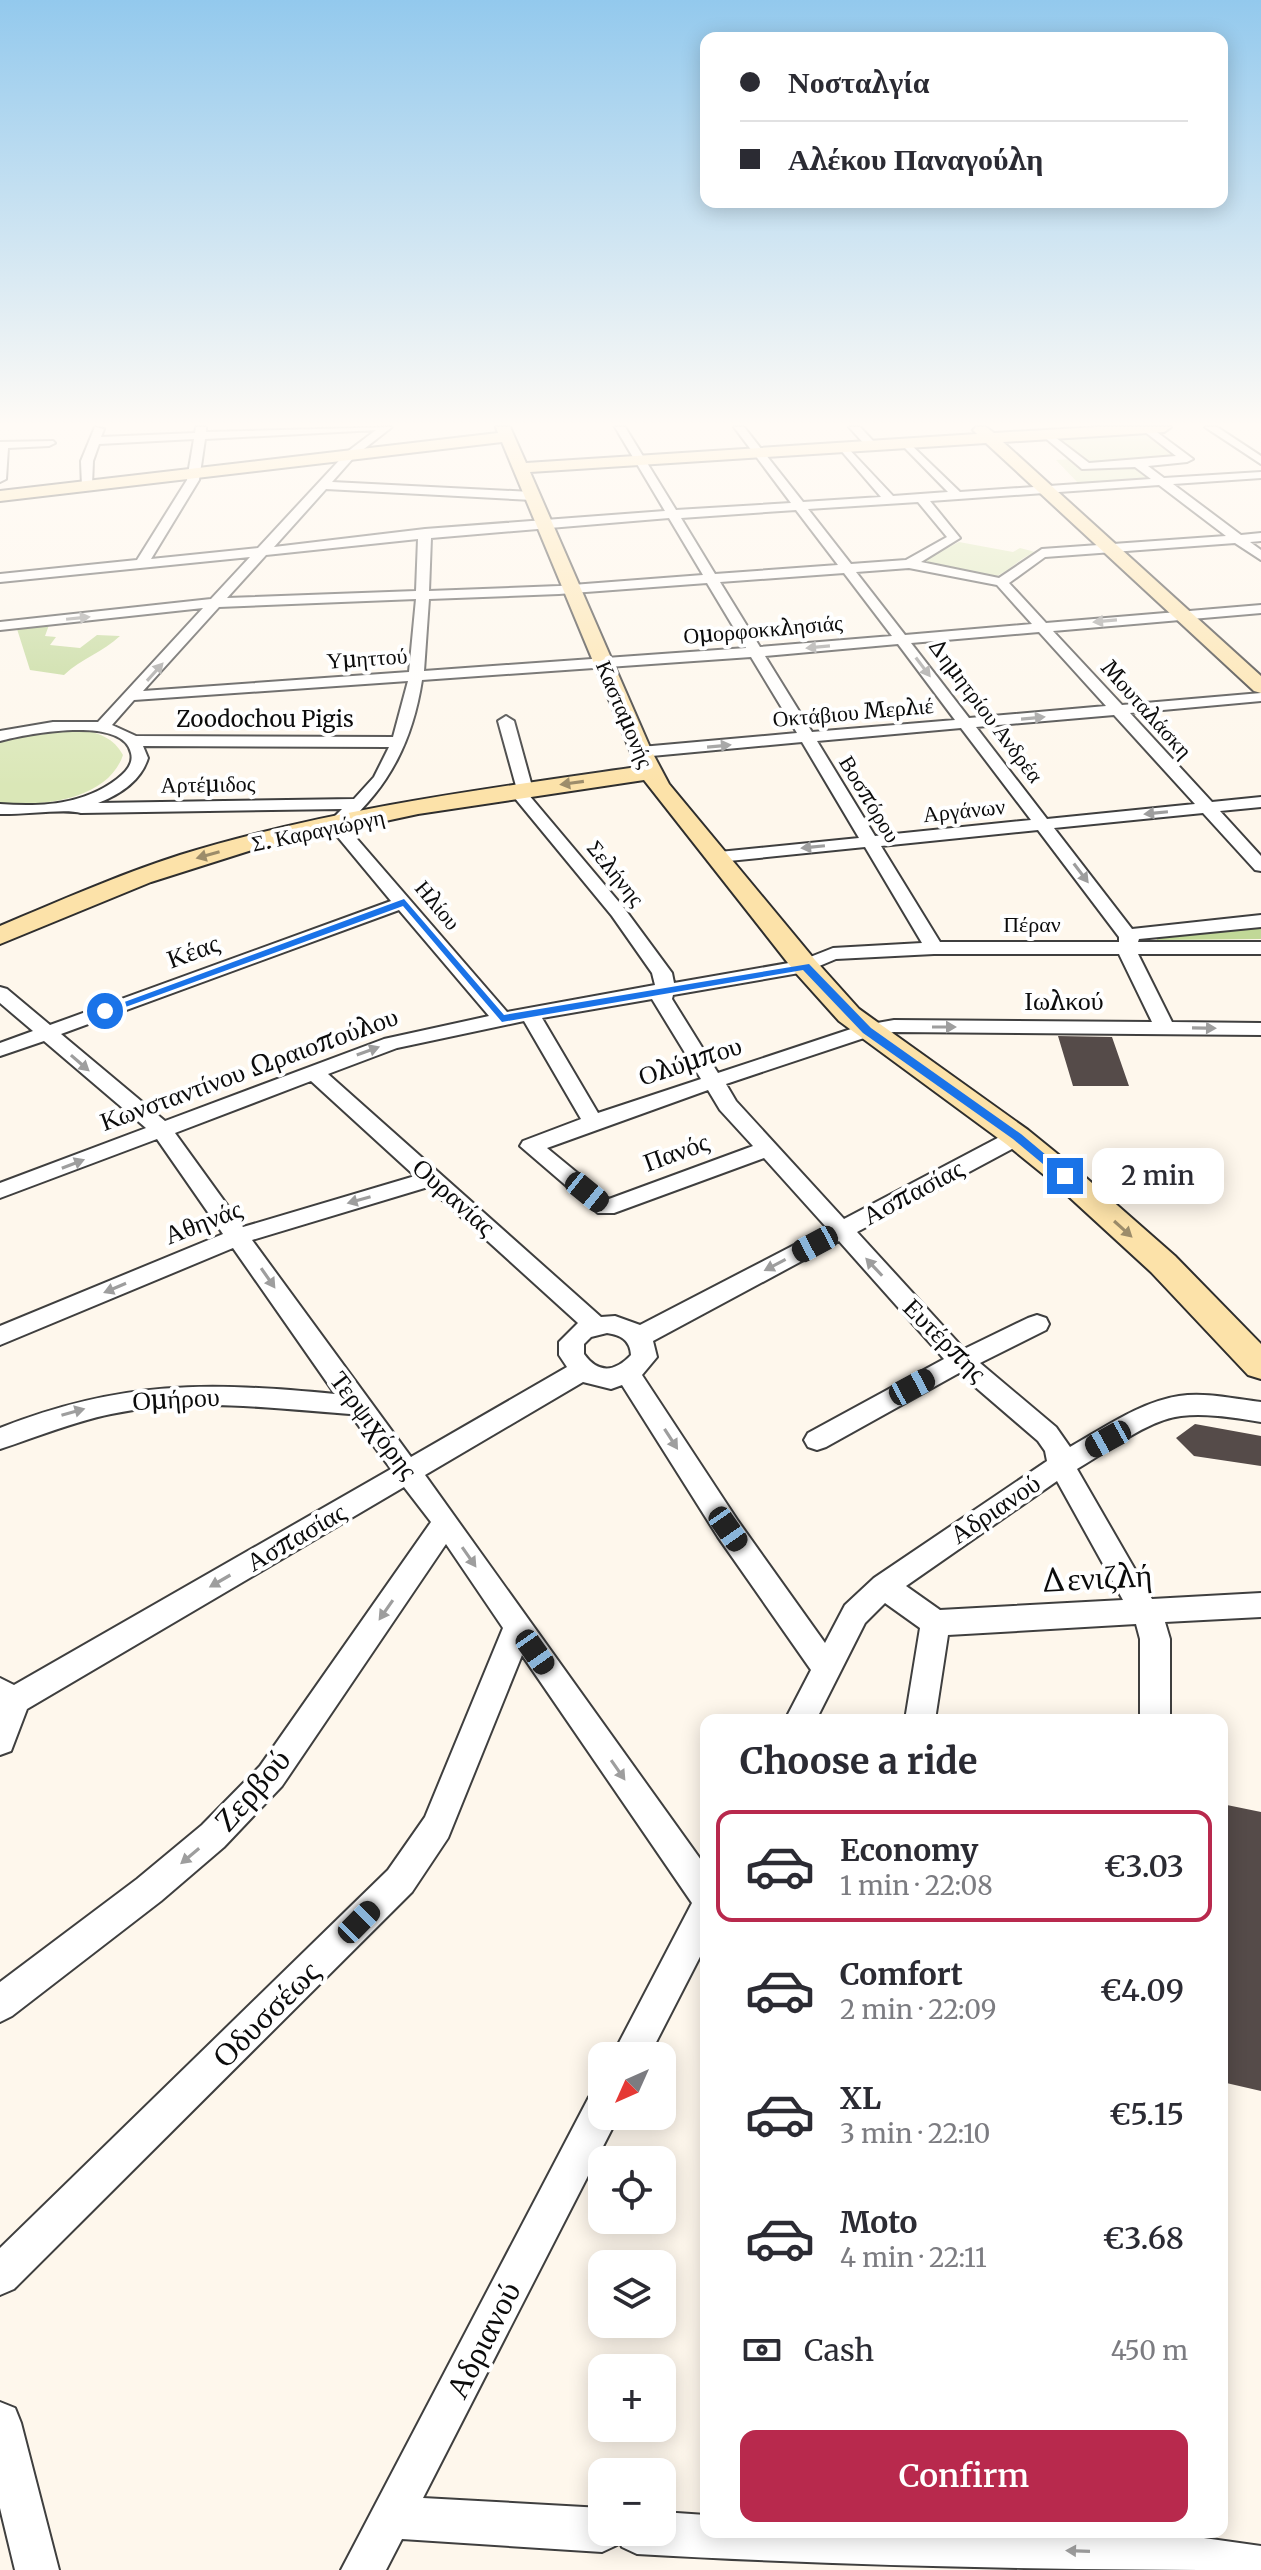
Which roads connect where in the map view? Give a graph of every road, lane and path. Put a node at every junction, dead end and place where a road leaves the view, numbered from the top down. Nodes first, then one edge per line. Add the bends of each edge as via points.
1 (151, 547) edge
2 (265, 547) edge
3 (298, 547) edge
4 (424, 547) edge
5 (554, 547) edge
6 (693, 547) edge
7 (831, 547) edge
8 (939, 547) edge
9 (1125, 547) edge
10 (1110, 548) junction
11 (261, 551) junction
12 (141, 564) junction
13 (909, 564) junction
14 (847, 568) junction
15 (0, 578) edge
16 (711, 578) junction
17 (1001, 582) junction
18 (572, 589) junction
19 (421, 596) junction
20 (215, 603) junction
21 (1261, 609) edge
22 (1182, 615) junction
23 (0, 626) edge
24 (1042, 627) junction
25 (902, 639) junction
26 (756, 652) junction
27 (604, 663) junction
28 (416, 677) junction
29 (1261, 687) edge
30 (132, 696) junction
31 (1261, 697) edge
32 (1118, 710) junction
33 (506, 721) dead end
34 (967, 724) junction
35 (101, 728) junction
36 (0, 736) edge
37 (807, 738) junction
38 (132, 741) junction
39 (398, 742) junction
40 (645, 762) junction
41 (521, 791) junction
42 (1261, 802) edge
43 (359, 804) junction
44 (57, 808) junction
45 (1207, 808) junction
46 (8, 810) edge
47 (335, 824) junction
48 (1043, 824) junction
49 (0, 830) edge
50 (870, 841) junction
51 (719, 857) junction
52 (1261, 866) edge
53 (404, 902) junction
54 (1261, 921) edge
55 (0, 936) edge
56 (1127, 941) junction
57 (934, 948) junction
58 (1261, 948) edge
59 (805, 966) junction
60 (662, 991) junction
61 (0, 993) edge
62 (530, 1014) junction
63 (502, 1019) junction
64 (1165, 1028) junction
65 (1261, 1029) edge
66 (867, 1030) junction
67 (46, 1033) junction
68 (0, 1050) edge
69 (312, 1071) junction
70 (716, 1082) junction
71 (593, 1122) junction
72 (162, 1130) junction
73 (1017, 1137) junction
74 (531, 1146) joint
75 (767, 1149) junction
76 (434, 1178) junction
77 (0, 1191) edge
78 (840, 1230) junction
79 (239, 1236) junction
80 (1037, 1324) dead end
81 (595, 1325) junction
82 (0, 1336) edge
83 (639, 1337) junction
84 (961, 1361) junction
85 (1259, 1362) edge
86 (581, 1371) junction
87 (628, 1374) junction
88 (357, 1405) junction
89 (1261, 1412) edge
90 (0, 1439) edge
91 (817, 1440) dead end
92 (1061, 1465) junction
93 (409, 1471) junction
94 (446, 1522) junction
95 (884, 1586) junction
96 (1261, 1605) edge
97 (1145, 1612) junction
98 (935, 1623) junction
99 (518, 1628) junction
100 (826, 1668) junction
101 (6, 1697) edge
102 (803, 1714) edge
103 (921, 1714) edge
104 (1155, 1714) edge
105 (0, 1741) edge
106 (700, 1886) edge
107 (700, 1922) edge
108 (0, 2004) edge
109 (637, 2042) edge
110 (592, 2130) edge
111 (0, 2275) edge
112 (0, 2423) edge
113 (391, 2517) junction
114 (588, 2529) edge
115 (676, 2533) edge
116 (700, 2534) edge
117 (863, 2538) edge
118 (1156, 2543) edge
119 (1261, 2568) edge
120 (37, 2570) edge
121 (363, 2570) edge

1 - 12 street
2 - 11 street
3 - 11 street
4 - 19 street
5 - 18 street, Κασταμονής
6 - 16 street, Βοσπόρου
7 - 14 street, Δημητρίου Ανδρέα
8 - 13 street
9 - 10 street
10 - 17 street via 1042,553
10 - 22 street
11 - 12 street
11 - 20 street
12 - 15 street
13 - 14 street
13 - 17 street
14 - 16 street
14 - 25 street, Δημητρίου Ανδρέα
16 - 18 street
16 - 26 street, Βοσπόρου
17 - 24 street, Μουταλάσκη
18 - 19 street
18 - 27 street, Κασταμονής
19 - 20 street
19 - 28 street
23 -> 20 street
30 -> 20 street
21 - 22 street, Ομορφοκκλησιάς
22 -> 24 street, Ομορφοκκλησιάς
22 - 29 street
24 - 25 street, Ομορφοκκλησιάς
24 - 32 street, Μουταλάσκη
25 -> 26 street, Ομορφοκκλησιάς
25 -> 34 street, Δημητρίου Ανδρέα
26 - 27 street, Ομορφοκκλησιάς
26 - 37 street, Βοσπόρου
27 - 28 street, Υμηττού
27 - 40 street, Κασταμονής
28 - 30 street, Υμηττού
28 - 39 street
30 - 35 street
31 - 32 street, Οκτάβιου Μερλιέ
34 -> 32 street, Οκτάβιου Μερλιέ
32 - 45 street, Μουταλάσκη
33 - 41 street, Σελήνης
34 - 37 street, Οκτάβιου Μερλιέ
34 - 48 street, Δημητρίου Ανδρέα
35 - 36 street via 61,725
35 - 38 street
40 -> 37 street, Οκτάβιου Μερλιέ
37 - 50 street, Βοσπόρου
38 - 39 street, Zoodochou Pigis
38 - 44 street via 139,761 122,784
39 - 43 street via 386,770
40 -> 41 street, Σ. Καραγιώργη
40 - 51 street, Κασταμονής
41 - 47 street, Σ. Καραγιώργη
41 - 60 street, Σελήνης via 662,973
42 - 45 street, Αργάνων
43 - 44 street, Αρτέμιδος
43 - 47 street
44 - 46 street
45 -> 48 street, Αργάνων
45 - 52 street, Μουταλάσκη
46 - 49 street
47 - 53 street, Ηλίου
47 -> 55 street, Σ. Καραγιώργη via 191,860
48 - 50 street, Αργάνων
48 -> 56 street, Δημητρίου Ανδρέα
50 -> 51 street, Αργάνων
50 - 57 street, Βοσπόρου
51 - 59 street, Κασταμονής
53 - 63 street, Ηλίου
53 - 67 street, Κέας
54 - 56 street, Πέραν
56 - 57 street, Πέραν
56 - 58 street, Πέραν
56 - 64 street, Δημητρίου Ανδρέα
57 - 59 street, Πέραν via 833,954
59 - 60 street, Κωνσταντίνου Ωραιοπούλου
59 - 66 street, Κασταμονής
60 - 62 street, Κωνσταντίνου Ωραιοπούλου
60 - 70 street, Ευτέρπης via 662,999
61 - 67 street, Τερψιχόρης
62 - 63 street, Κωνσταντίνου Ωραιοπούλου
62 - 71 street
69 -> 63 street, Κωνσταντίνου Ωραιοπούλου via 391,1043
64 -> 65 street, Ιωλκού
66 -> 64 street, Ιωλκού
66 - 70 street, Ολύμπου
66 - 73 street, Κασταμονής
67 - 68 street, Κέας
67 -> 72 street, Τερψιχόρης
69 - 72 street, Κωνσταντίνου Ωραιοπούλου
69 - 76 street, Ουρανίας
70 - 71 street, Ολύμπου
70 - 75 street, Ευτέρπης via 728,1105
71 - 74 street, Ολύμπου
77 -> 72 street, Κωνσταντίνου Ωραιοπούλου
72 - 79 street, Τερψιχόρης
73 - 78 street, Ασπασίας
73 -> 85 street, Κασταμονής via 1163,1264
74 - 75 street, Πανός via 606,1208
75 - 78 street, Ευτέρπης
76 -> 79 street, Αθηνάς
76 - 81 street, Ουρανίας
78 -> 83 street, Ασπασίας
84 -> 78 street, Ευτέρπης
79 -> 82 street, Αθηνάς
79 -> 88 street, Τερψιχόρης
80 - 84 street
81 - 83 street via 620,1325
81 - 86 street via 573,1340 569,1351
83 - 87 street via 644,1357
84 - 91 street
84 - 92 street, Ευτέρπης via 1047,1434
86 - 87 street via 595,1377
86 - 93 street, Ασπασίας
87 -> 100 street
90 -> 88 street, Ομήρου via 91,1407 179,1395
88 - 93 street, Τερψιχόρης
89 - 92 street, Αδριανού via 1179,1406 1154,1413
92 - 95 street, Αδριανού
92 - 97 street, Ευτέρπης
93 - 94 street, Τερψιχόρης
93 -> 101 street, Ασπασίας
94 -> 99 street, Τερψιχόρης
94 -> 108 street, Ζερβού via 271,1776 213,1836 149,1890
95 - 98 street
95 - 100 street, Αδριανού via 855,1614
96 - 97 street, Δενιζλή
97 - 98 street, Δενιζλή
97 - 104 street, Ευτέρπης via 1155,1639
98 - 103 street
99 -> 106 street, Τερψιχόρης
99 - 111 street, Οδυσσέως via 437,1827 400,1881
100 - 102 street, Αδριανού
101 - 105 street via 12,1715
107 - 109 street
110 - 113 street, Αδριανού
112 - 120 street
113 - 114 street
113 - 121 street, Αδριανού
115 - 116 street
118 -> 117 street
118 - 119 street

